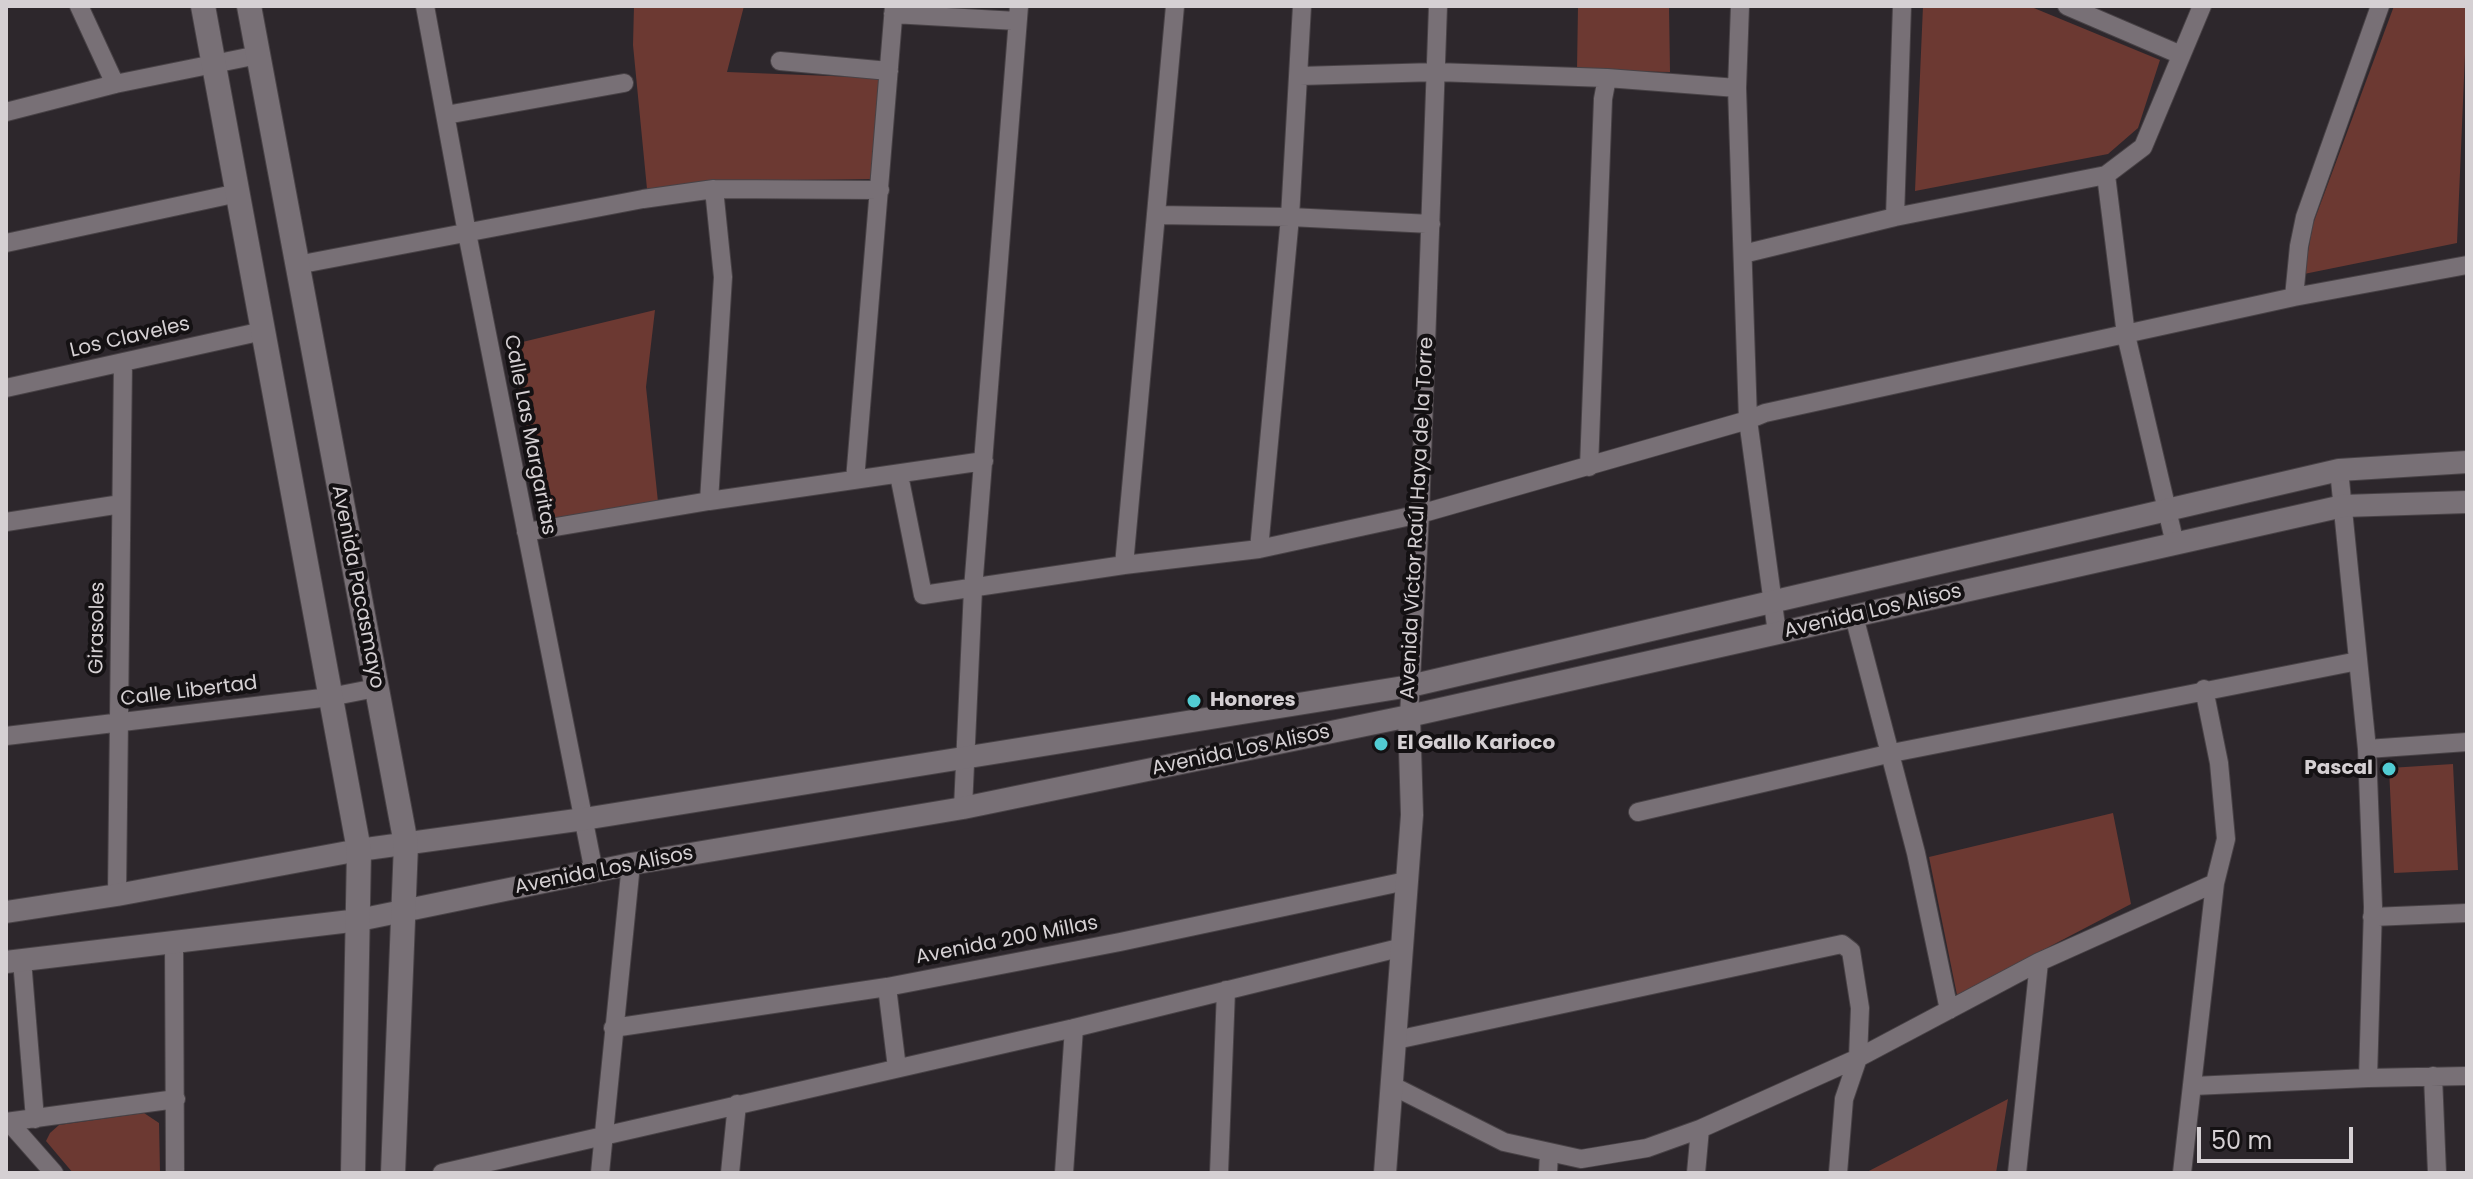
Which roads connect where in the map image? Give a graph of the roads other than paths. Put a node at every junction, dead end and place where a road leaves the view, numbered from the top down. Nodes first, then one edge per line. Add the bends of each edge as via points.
1 (79, 6) edge
2 (203, 6) edge
3 (249, 6) edge
4 (425, 6) edge
5 (1175, 6) edge
6 (1302, 6) edge
7 (1438, 6) edge
8 (1740, 6) edge
9 (1902, 6) edge
10 (2067, 6) edge
11 (2202, 6) edge
12 (2380, 6) edge
13 (894, 10) edge
14 (1018, 14) edge
15 (258, 55) junction
16 (2181, 55) junction
17 (780, 61) dead end
18 (215, 65) junction
19 (889, 71) junction
20 (1436, 72) junction
21 (1300, 76) junction
22 (1607, 78) junction
23 (624, 83) dead end
24 (115, 84) junction
25 (1737, 88) junction
26 (6, 112) edge
27 (446, 115) junction
28 (2106, 175) junction
29 (714, 189) junction
30 (880, 190) junction
31 (238, 193) junction
32 (1156, 215) junction
33 (1290, 217) junction
34 (1895, 217) junction
35 (1431, 224) junction
36 (467, 233) junction
37 (6, 243) edge
38 (1743, 254) junction
39 (297, 265) junction
40 (2467, 265) edge
41 (2294, 297) junction
42 (263, 331) junction
43 (2126, 335) junction
44 (123, 362) junction
45 (6, 388) edge
46 (1748, 420) junction
47 (984, 461) junction
48 (2467, 462) edge
49 (1589, 467) junction
50 (2339, 470) junction
51 (899, 475) junction
52 (855, 480) junction
53 (709, 501) junction
54 (2467, 502) edge
55 (121, 504) junction
56 (2343, 506) junction
57 (2168, 509) junction
58 (1420, 514) junction
59 (6, 522) edge
60 (526, 532) junction
61 (2175, 544) junction
62 (1259, 549) junction
63 (1124, 565) junction
64 (973, 589) junction
65 (1773, 601) junction
66 (1854, 616) junction
67 (1777, 633) junction
68 (2358, 661) junction
69 (1410, 686) junction
70 (376, 688) junction
71 (2204, 689) junction
72 (330, 697) junction
73 (1409, 716) junction
74 (118, 723) junction
75 (6, 736) edge
76 (2467, 742) edge
77 (2367, 749) junction
78 (1892, 753) junction
79 (965, 758) junction
80 (963, 808) junction
81 (1638, 812) dead end
82 (584, 819) junction
83 (406, 844) junction
84 (359, 850) junction
85 (631, 864) junction
86 (594, 872) junction
87 (1406, 881) junction
88 (2215, 883) junction
89 (117, 895) junction
90 (6, 912) edge
91 (403, 912) junction
92 (2467, 913) edge
93 (2372, 917) junction
94 (359, 920) junction
95 (174, 941) junction
96 (1403, 947) junction
97 (14, 961) edge
98 (2039, 962) junction
99 (887, 987) junction
100 (1226, 990) junction
101 (1949, 1010) junction
102 (613, 1028) junction
103 (1074, 1028) junction
104 (1396, 1040) junction
105 (1858, 1058) junction
106 (897, 1068) junction
107 (2433, 1076) junction
108 (2467, 1076) edge
109 (2368, 1078) junction
110 (1391, 1085) junction
111 (2193, 1086) junction
112 (176, 1099) junction
113 (737, 1104) junction
114 (35, 1119) junction
115 (8, 1122) edge
116 (1700, 1129) junction
117 (603, 1136) junction
118 (1549, 1152) junction
119 (54, 1173) edge
120 (175, 1173) edge
121 (353, 1173) edge
122 (393, 1173) edge
123 (442, 1173) edge
124 (600, 1173) edge
125 (730, 1173) edge
126 (1064, 1173) edge
127 (1219, 1173) edge
128 (1385, 1173) edge
129 (1548, 1173) edge
130 (1696, 1173) edge
131 (1838, 1173) edge
132 (2017, 1173) edge
133 (2182, 1173) edge
134 (2437, 1173) edge

1 - 24 street
2 - 18 main road
3 - 15 main road, Avenida Pacasmayo
4 - 27 street, Calle Las Margaritas
5 - 32 street
6 - 21 street
7 - 20 street, Avenida Víctor Raúl Haya de la Torre
8 - 25 street
9 - 34 street
10 - 16 street
11 - 16 street
12 - 41 street via 2305,217
13 - 14 street
13 - 19 street
14 - 47 street
15 - 18 street
15 - 39 main road, Avenida Pacasmayo
16 - 28 street via 2143,147
17 - 19 street
18 - 24 street
18 - 31 main road
19 - 30 street
20 - 21 street
20 - 22 street
20 - 35 street, Avenida Víctor Raúl Haya de la Torre
21 - 33 street
22 - 25 street
22 - 49 street
23 - 27 street
24 - 26 street
25 - 38 street
27 - 36 street, Calle Las Margaritas
28 - 34 street
28 - 43 street
29 - 30 street
29 - 36 street
29 - 53 street via 723,277
30 - 52 street
31 - 37 street
31 - 42 main road
32 - 33 street
32 - 63 street
33 - 35 street
33 - 62 street
34 - 38 street
35 - 58 street, Avenida Víctor Raúl Haya de la Torre
36 - 39 street
36 - 60 street, Calle Las Margaritas
38 - 46 street
39 - 70 main road, Avenida Pacasmayo
40 - 41 street
41 - 43 street
42 - 44 street, Los Claveles
42 - 72 main road
43 - 46 street
43 - 57 street
44 - 45 street, Los Claveles
44 - 55 street, Girasoles
46 - 49 street
46 - 65 street
47 - 51 street
47 - 64 street
48 - 50 street, Avenida Los Alisos
49 - 58 street
50 - 56 street
50 - 57 street, Avenida Los Alisos
51 - 52 street
51 - 64 street via 923,595
52 - 53 street
53 - 60 street
54 - 56 street, Avenida Los Alisos
55 - 59 street
55 - 74 street, Girasoles
56 - 61 street, Avenida Los Alisos
56 - 68 street
57 - 61 street
57 - 65 street, Avenida Los Alisos
58 - 62 street
58 - 69 street, Avenida Víctor Raúl Haya de la Torre
60 - 82 street, Calle Las Margaritas
61 - 66 street, Avenida Los Alisos
62 - 63 street
63 - 64 street
64 - 79 street
65 - 67 street
65 - 69 street, Avenida Los Alisos
66 - 67 street, Avenida Los Alisos
66 - 78 street
67 - 73 street, Avenida Los Alisos
68 - 71 street
68 - 77 street
69 - 73 street, Avenida Víctor Raúl Haya de la Torre
69 - 79 street, Avenida Los Alisos
70 - 72 street, Calle Libertad
70 - 83 main road, Avenida Pacasmayo
71 - 78 street
71 - 88 street via 2219,763 2226,839
72 - 74 street, Calle Libertad
72 - 84 main road
73 - 80 street, Avenida Los Alisos
73 - 87 street, Avenida Víctor Raúl Haya de la Torre via 1412,815
74 - 75 street, Calle Libertad
74 - 89 street, Girasoles
76 - 77 street
77 - 93 street
78 - 81 street
78 - 101 street
79 - 80 street
79 - 82 street, Avenida Los Alisos
80 - 85 street, Avenida Los Alisos
82 - 83 street, Avenida Los Alisos
82 - 86 street, Calle Las Margaritas
83 - 84 street, Avenida Los Alisos
83 - 91 main road, Avenida Pacasmayo
84 - 89 street, Avenida Los Alisos
84 - 94 main road
85 - 86 street, Avenida Los Alisos
85 - 102 street
86 - 91 street, Avenida Los Alisos
87 - 96 street, Avenida Víctor Raúl Haya de la Torre
87 - 99 street, Avenida 200 Millas
88 - 98 street
88 - 111 street
89 - 90 street, Avenida Los Alisos
91 - 94 street, Avenida Los Alisos
91 - 122 main road, Avenida Pacasmayo
92 - 93 street
93 - 109 street
94 - 95 street, Avenida Los Alisos
94 - 121 main road
95 - 97 street, Avenida Los Alisos
95 - 112 street
96 - 100 street
96 - 104 street, Avenida Víctor Raúl Haya de la Torre
97 - 114 street
98 - 101 street
98 - 132 street
99 - 102 street, Avenida 200 Millas
99 - 106 street
100 - 103 street
100 - 127 street
101 - 105 street
102 - 117 street
103 - 106 street
103 - 126 street
104 - 105 street via 1842,944 1851,951 1860,1008
104 - 110 street, Avenida Víctor Raúl Haya de la Torre
105 - 116 street
105 - 131 street via 1844,1099
106 - 113 street
107 - 108 street
107 - 109 street
107 - 134 street
109 - 111 street
110 - 118 street via 1504,1142
110 - 128 street, Avenida Víctor Raúl Haya de la Torre
111 - 133 street
112 - 114 street
112 - 120 street
113 - 117 street
113 - 125 street
114 - 115 street
115 - 119 street
116 - 118 street via 1647,1148 1581,1159
116 - 130 street
117 - 123 street
117 - 124 street
118 - 129 street

